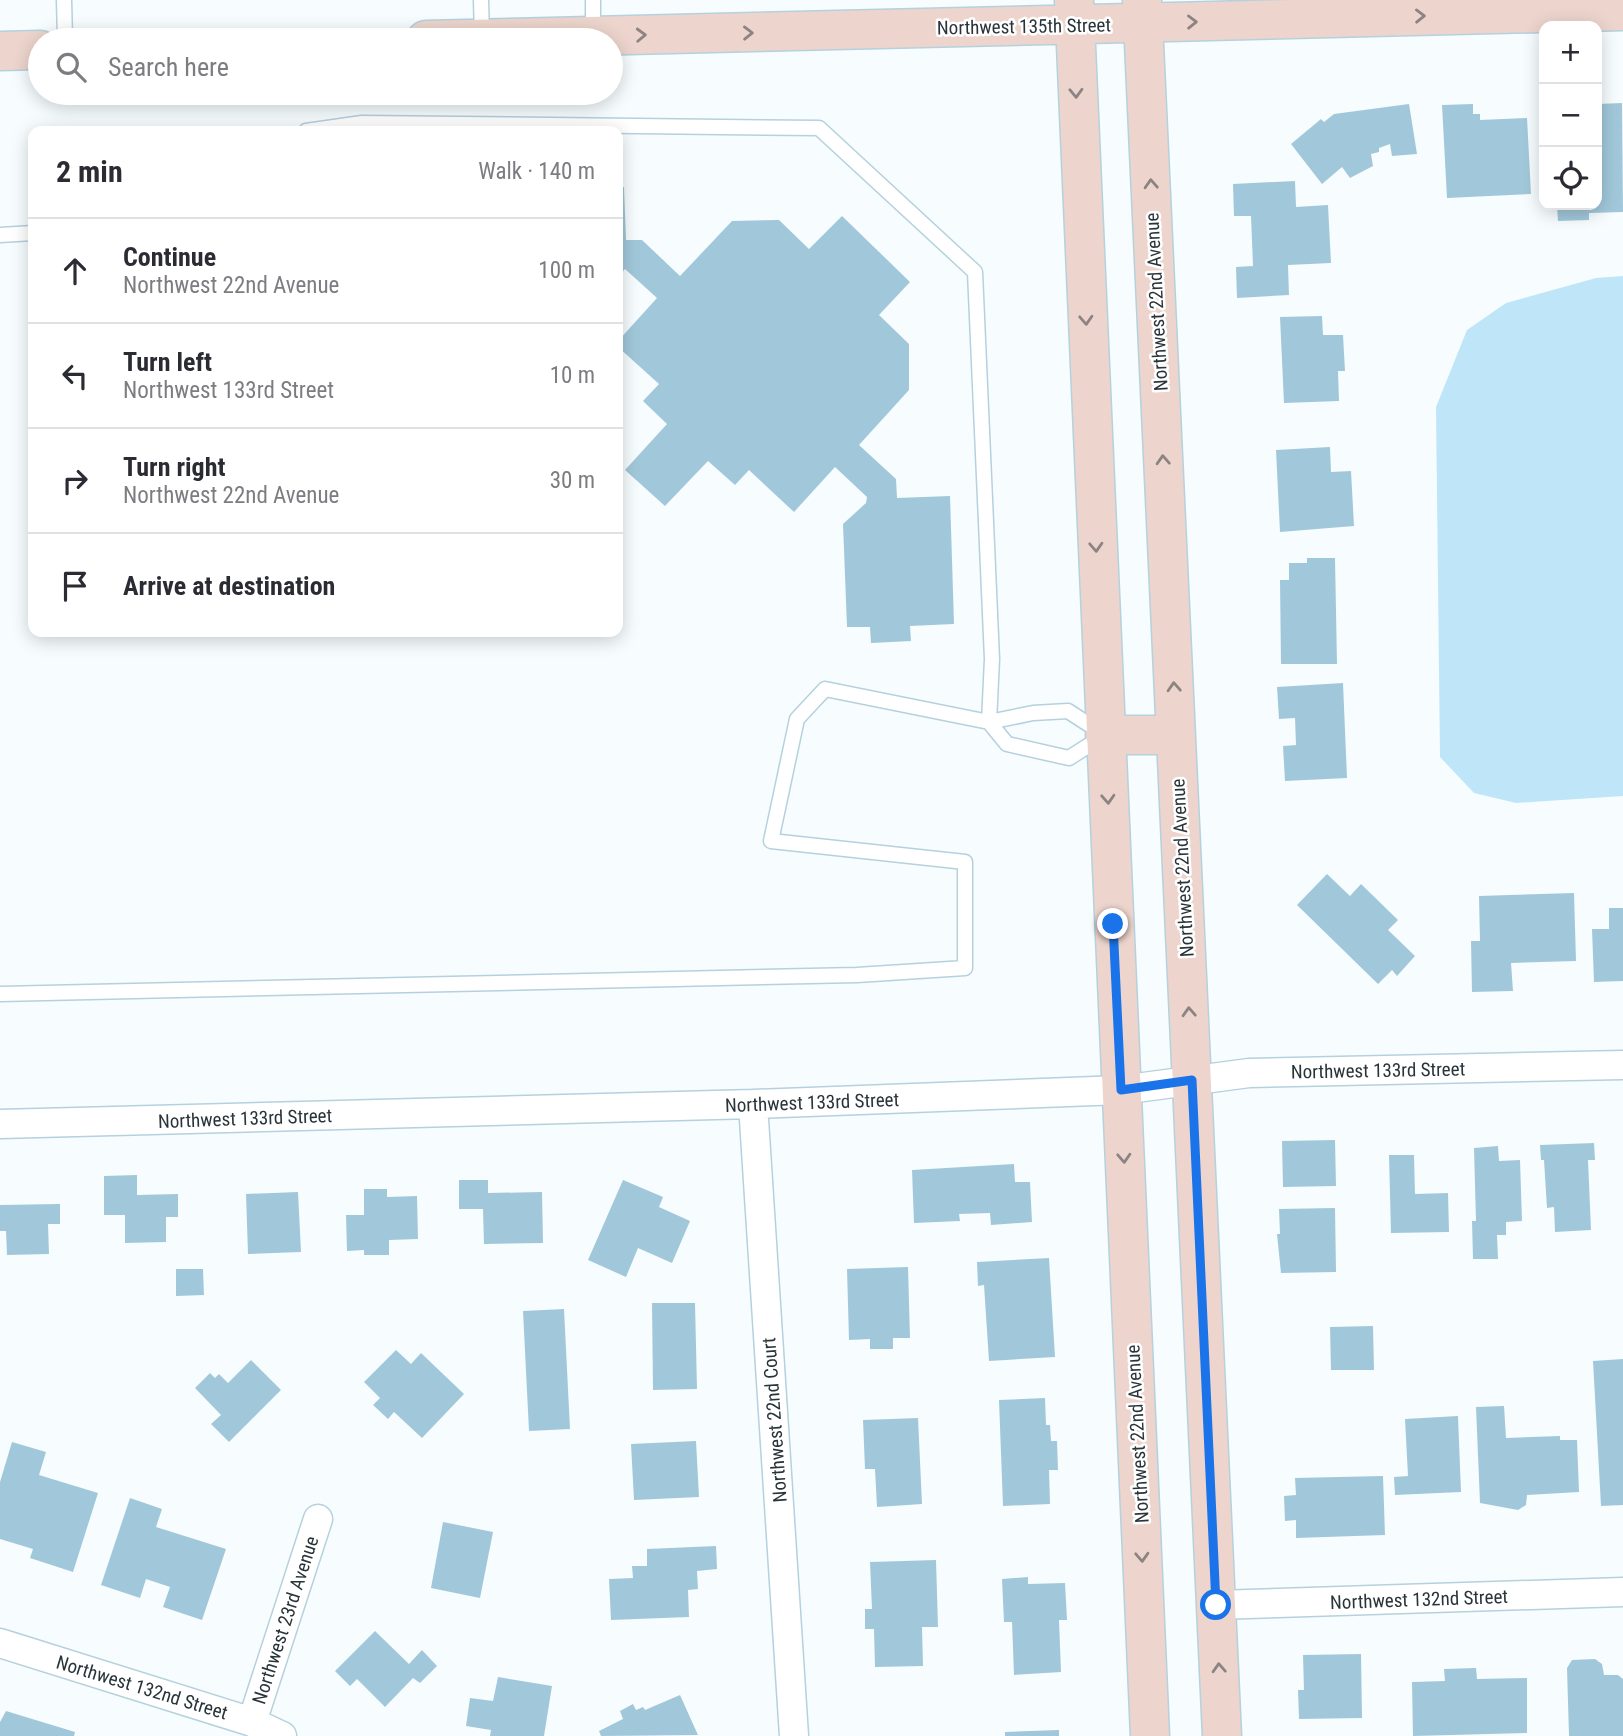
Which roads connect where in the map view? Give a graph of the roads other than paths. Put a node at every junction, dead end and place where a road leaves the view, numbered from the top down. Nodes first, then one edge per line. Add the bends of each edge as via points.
1 (64, 0) edge
2 (481, 0) edge
3 (1380, 9) edge
4 (1623, 11) edge
5 (1074, 12) edge
6 (1143, 12) edge
7 (593, 18) edge
8 (65, 28) edge
9 (482, 28) edge
10 (540, 28) edge
11 (28, 50) edge
12 (0, 51) edge
13 (341, 126) edge
14 (28, 233) edge
15 (0, 235) edge
16 (989, 722) junction
17 (1105, 735) junction
18 (1176, 735) junction
19 (0, 993) edge
20 (1623, 1065) edge
21 (1192, 1080) junction
22 (1121, 1090) junction
23 (753, 1104) junction
24 (0, 1124) edge
25 (318, 1519) dead end
26 (1623, 1592) edge
27 (1216, 1605) junction
28 (0, 1643) edge
29 (252, 1722) junction
30 (282, 1736) edge
31 (794, 1736) edge
32 (1150, 1736) edge
33 (1222, 1736) edge

1 - 8 lane
2 - 9 lane
3 -> 4 main road, Northwest 135th Street
6 -> 3 main road, Northwest 135th Street
5 - 6 main road, Northwest 135th Street
7 -> 5 main road, Northwest 135th Street
5 -> 17 main road, Northwest 22nd Avenue
18 -> 6 main road, Northwest 22nd Avenue
7 - 10 main road, Northwest 135th Street
11 - 12 main road
13 - 16 lane via 819,128 975,272 992,659
14 - 15 lane
16 - 17 lane via 1068,711
16 - 17 lane via 1007,744 1069,758
16 - 19 lane via 825,689 797,719 771,841 965,862 965,968 843,975
17 - 18 main road
17 -> 22 main road, Northwest 22nd Avenue
21 -> 18 main road, Northwest 22nd Avenue
20 - 21 street, Northwest 133rd Street via 1250,1073
21 - 22 street, Northwest 133rd Street
21 - 27 main road, Northwest 22nd Avenue
22 - 23 street, Northwest 133rd Street
22 -> 32 main road, Northwest 22nd Avenue
23 - 24 street, Northwest 133rd Street
23 - 31 street, Northwest 22nd Court
25 - 29 street, Northwest 23rd Avenue
26 - 27 street, Northwest 132nd Street
33 -> 27 main road, Northwest 22nd Avenue
28 - 29 street, Northwest 132nd Street
29 - 30 street, Northwest 132nd Street

